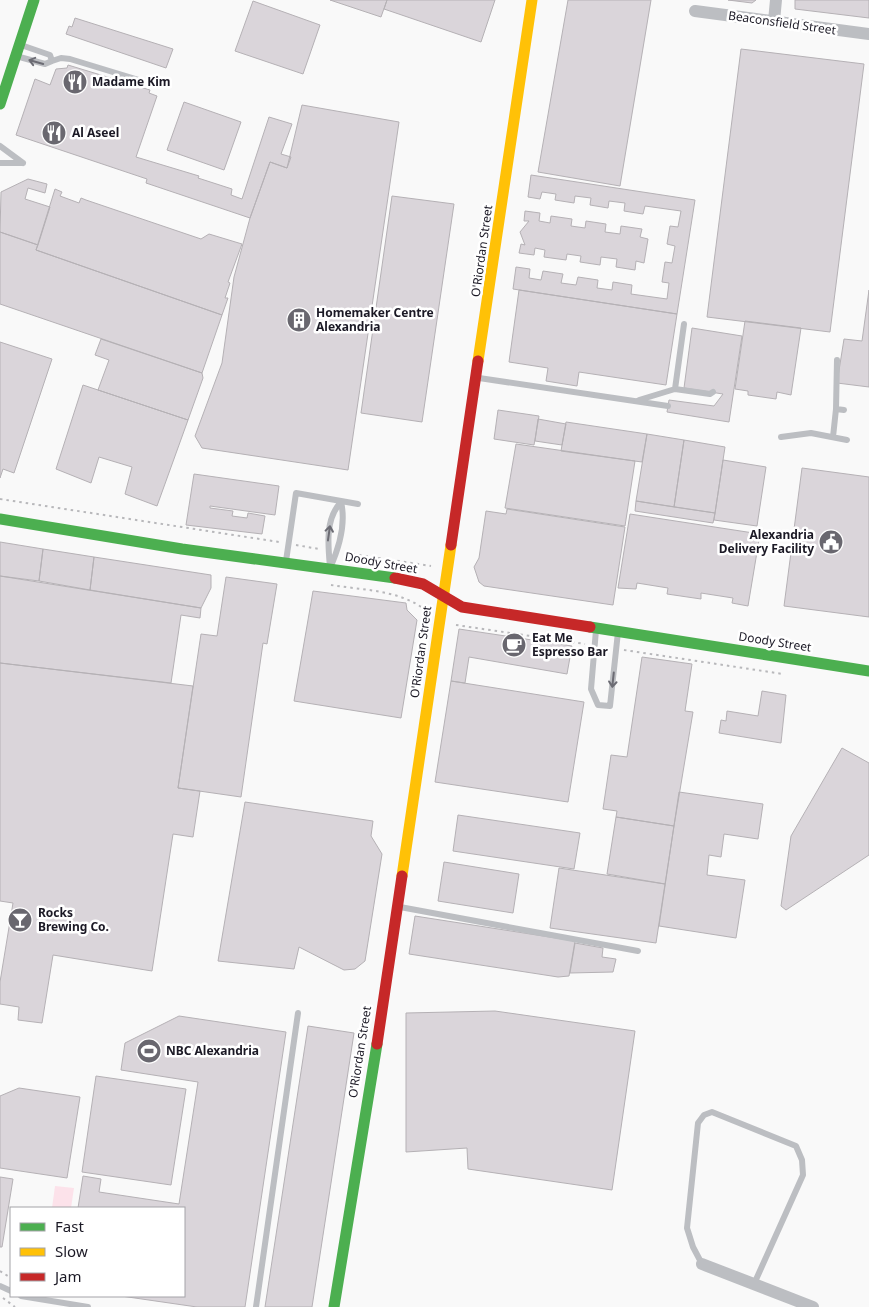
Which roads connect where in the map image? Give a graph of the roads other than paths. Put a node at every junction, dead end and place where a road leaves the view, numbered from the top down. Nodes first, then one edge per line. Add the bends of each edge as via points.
1 (34, 0) edge
2 (532, 0) edge
3 (776, 0) edge
4 (696, 8) dead end
5 (774, 22) junction
6 (869, 34) edge
7 (18, 50) junction
8 (52, 62) junction
9 (139, 80) dead end
10 (0, 104) edge
11 (0, 146) edge
12 (0, 163) edge
13 (684, 324) dead end
14 (836, 360) dead end
15 (477, 378) junction
16 (675, 389) junction
17 (713, 392) dead end
18 (636, 401) junction
19 (668, 406) dead end
20 (836, 409) junction
21 (844, 410) dead end
22 (781, 437) dead end
23 (833, 437) junction
24 (847, 440) dead end
25 (341, 502) junction
26 (358, 504) dead end
27 (0, 519) edge
28 (286, 563) junction
29 (330, 568) junction
30 (443, 596) junction
31 (596, 628) junction
32 (618, 631) junction
33 (869, 672) edge
34 (396, 906) junction
35 (638, 951) dead end
36 (298, 1013) dead end
37 (702, 1264) joint
38 (754, 1284) junction
39 (27, 1297) edge
40 (88, 1307) edge
41 (256, 1307) edge
42 (334, 1307) edge
43 (813, 1307) edge

1 - 7 main road
2 - 15 main road, O'Riordan Street
3 - 5 street
4 - 5 street, Beaconsfield Street
5 - 6 street, Beaconsfield Street
8 -> 7 lane via 45,64
7 - 8 lane via 50,55
7 - 10 main road
8 - 9 lane via 70,59
11 - 12 lane via 23,163
13 - 16 lane
14 - 20 lane
15 - 18 lane
15 - 30 main road, O'Riordan Street
16 - 17 lane
16 - 18 lane
18 - 19 lane
20 - 21 lane
20 - 23 lane
22 - 23 lane via 811,433
23 - 24 lane
25 - 26 lane
25 - 28 lane via 296,493
25 - 29 lane via 344,512 338,552
29 -> 25 lane via 328,550 332,511
27 - 28 main road, Doody Street
28 - 29 main road, Doody Street
29 - 30 main road, Doody Street via 405,579 424,584
30 - 31 main road, Doody Street via 462,607
30 - 34 main road, O'Riordan Street
31 - 32 main road, Doody Street
32 -> 31 lane via 610,706 598,705 591,689
32 - 33 main road, Doody Street
34 - 35 lane
34 - 42 main road, O'Riordan Street
36 - 41 lane
37 - 38 street
37 - 38 lane via 687,1228 698,1123 712,1112 796,1146 802,1160 803,1174
38 - 43 street
39 - 40 lane

